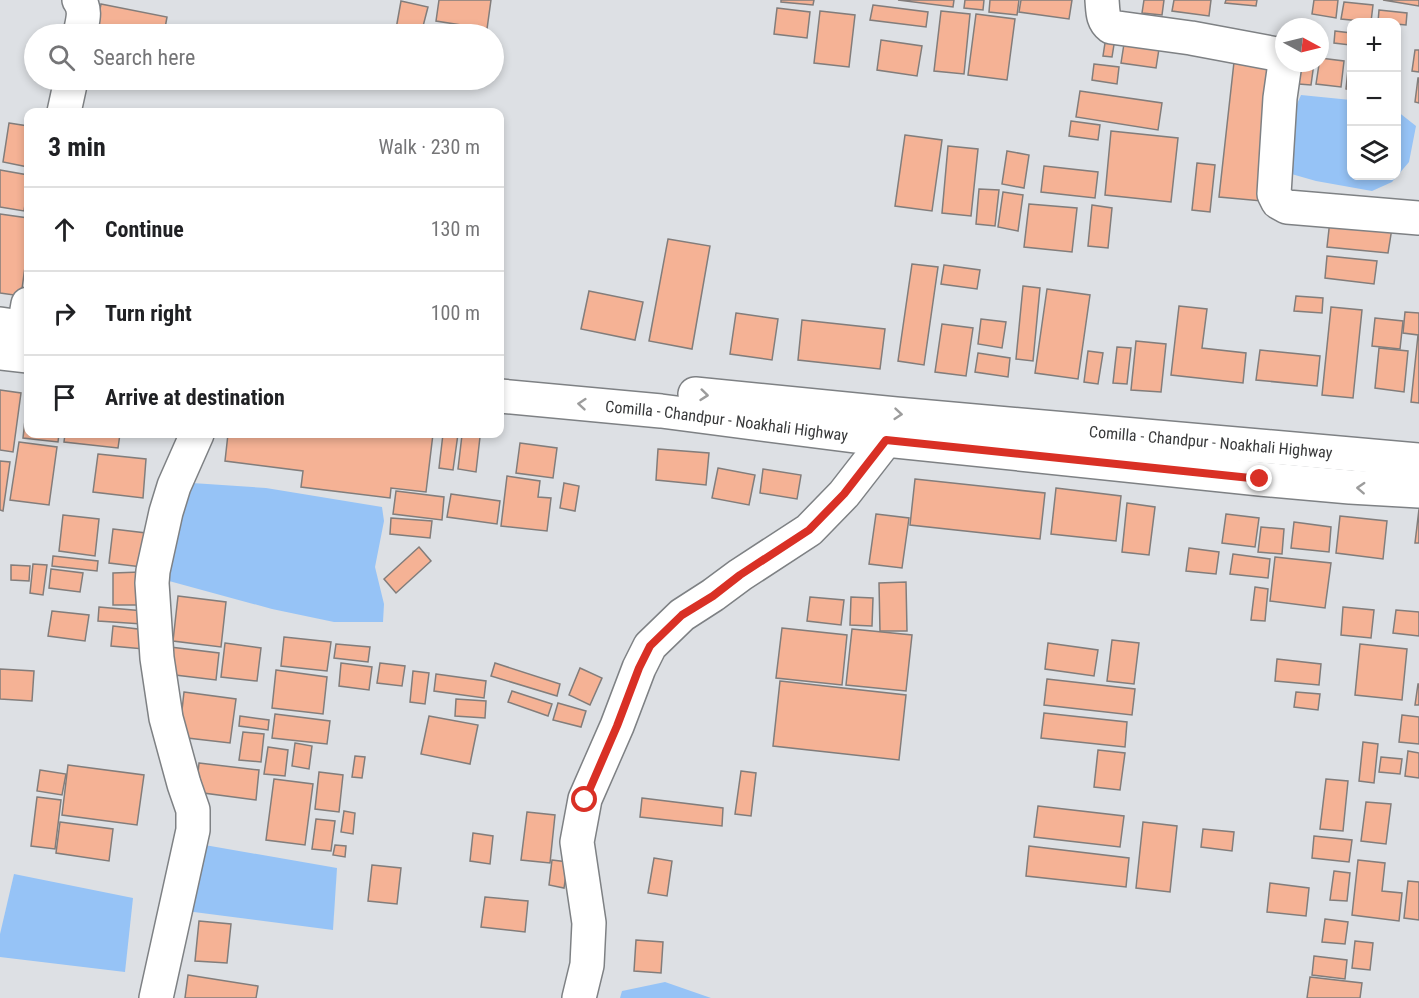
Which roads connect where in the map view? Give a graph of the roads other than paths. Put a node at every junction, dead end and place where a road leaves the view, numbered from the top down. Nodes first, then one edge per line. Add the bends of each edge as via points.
1 (79, 0) edge
2 (1102, 0) edge
3 (82, 24) edge
4 (1275, 55) edge
5 (1283, 72) edge
6 (69, 90) edge
7 (65, 108) edge
8 (1419, 218) edge
9 (22, 328) edge
10 (0, 353) edge
11 (504, 374) edge
12 (504, 396) edge
13 (195, 438) edge
14 (886, 440) junction
15 (1419, 460) edge
16 (1419, 491) edge
17 (156, 998) edge
18 (579, 998) edge

1 - 3 main road via 85,11
2 - 4 main road via 1103,16 1112,27
5 - 8 main road via 1274,194 1278,202 1287,207
6 - 7 main road
9 - 10 main road
11 -> 15 main road, Comilla - Chandpur - Noakhali Highway
14 -> 12 main road, Comilla - Chandpur - Noakhali Highway via 661,411
13 - 17 main road via 166,512 152,584 166,718 193,810 193,830
16 -> 14 main road, Comilla - Chandpur - Noakhali Highway via 1260,479
14 - 18 main road via 844,494 809,530 682,615 650,646 585,800 577,842 590,923 587,966

